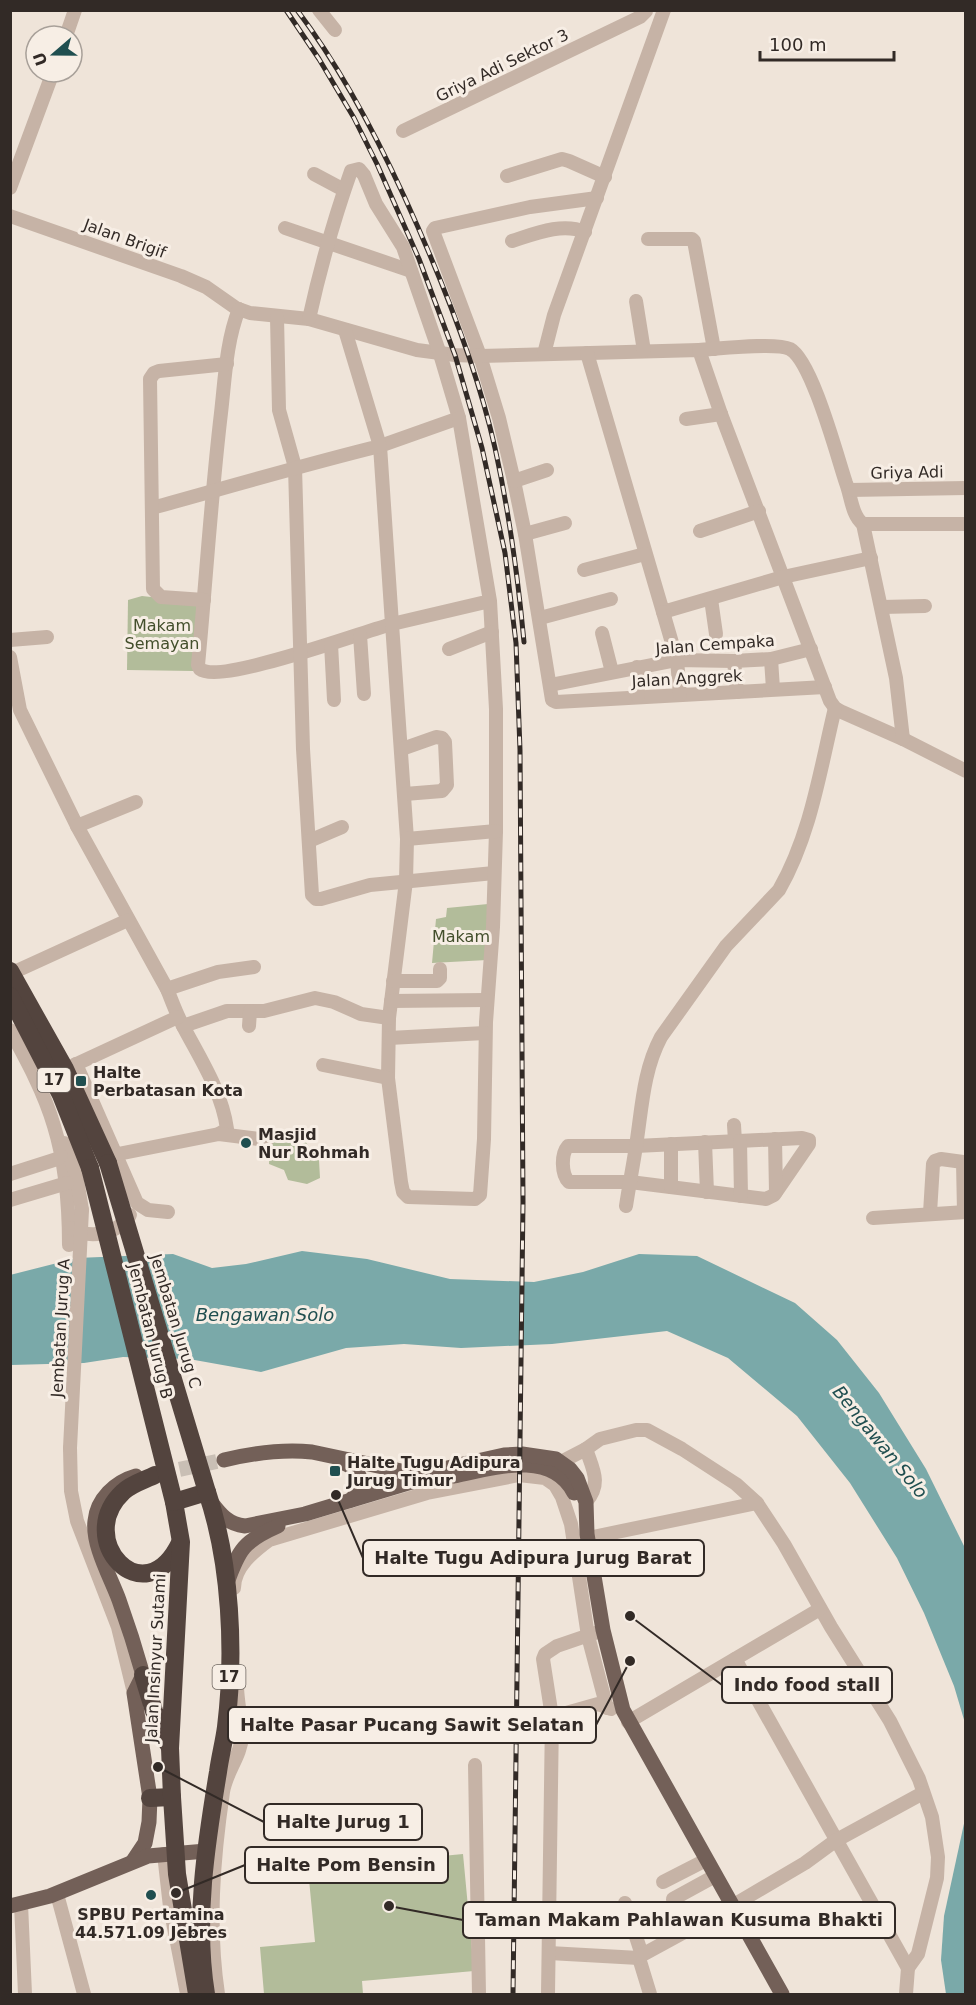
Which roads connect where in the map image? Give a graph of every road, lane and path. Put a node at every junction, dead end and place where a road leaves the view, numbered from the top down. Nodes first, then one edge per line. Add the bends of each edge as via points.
1 (319, 10) edge
2 (646, 11) edge
3 (663, 13) edge
4 (335, 30) dead end
5 (49, 84) edge
6 (403, 131) dead end
7 (314, 174) dead end
8 (507, 176) dead end
9 (605, 177) junction
10 (10, 188) edge
11 (344, 190) junction
12 (597, 198) junction
13 (10, 216) edge
14 (285, 228) dead end
15 (585, 232) junction
16 (648, 239) dead end
17 (512, 241) dead end
18 (328, 244) junction
19 (411, 271) junction
20 (636, 301) dead end
21 (233, 306) junction
22 (277, 317) junction
23 (309, 319) junction
24 (345, 330) junction
25 (714, 349) junction
26 (699, 350) junction
27 (644, 351) junction
28 (587, 353) junction
29 (440, 354) junction
30 (544, 354) junction
31 (480, 356) junction
32 (226, 364) junction
33 (721, 414) junction
34 (459, 418) junction
35 (686, 419) dead end
36 (380, 446) junction
37 (295, 466) junction
38 (547, 471) dead end
39 (514, 481) junction
40 (966, 488) edge
41 (849, 490) junction
42 (211, 492) junction
43 (152, 508) junction
44 (759, 511) junction
45 (565, 523) dead end
46 (863, 524) junction
47 (966, 524) edge
48 (700, 531) dead end
49 (525, 534) junction
50 (645, 554) junction
51 (871, 558) junction
52 (584, 570) dead end
53 (783, 577) junction
54 (611, 598) dead end
55 (711, 599) junction
56 (204, 600) junction
57 (490, 601) junction
58 (924, 606) dead end
59 (882, 607) junction
60 (663, 612) junction
61 (540, 618) junction
62 (392, 624) junction
63 (492, 632) junction
64 (602, 633) dead end
65 (716, 634) dead end
66 (360, 635) junction
67 (47, 637) dead end
68 (10, 640) edge
69 (331, 644) junction
70 (449, 649) dead end
71 (811, 649) junction
72 (300, 654) junction
73 (10, 657) edge
74 (771, 659) junction
75 (677, 660) junction
76 (734, 661) junction
77 (637, 667) junction
78 (612, 672) junction
79 (550, 685) junction
80 (825, 687) junction
81 (773, 689) junction
82 (737, 692) junction
83 (364, 694) dead end
84 (680, 695) junction
85 (638, 697) junction
86 (334, 700) dead end
87 (835, 708) junction
88 (15, 711) edge
89 (903, 738) junction
90 (402, 749) junction
91 (966, 771) edge
92 (405, 794) junction
93 (136, 802) dead end
94 (77, 826) junction
95 (342, 827) dead end
96 (496, 831) junction
97 (407, 839) junction
98 (309, 841) junction
99 (494, 873) junction
100 (406, 881) junction
101 (128, 920) junction
102 (254, 967) dead end
103 (440, 969) dead end
104 (11, 972) edge
105 (393, 981) junction
106 (167, 989) junction
107 (485, 1000) dead end
108 (391, 1001) junction
109 (12, 1002) edge
110 (250, 1011) junction
111 (389, 1018) junction
112 (181, 1021) junction
113 (249, 1026) dead end
114 (10, 1030) edge
115 (485, 1033) junction
116 (389, 1038) junction
117 (323, 1065) dead end
118 (59, 1074) junction
119 (388, 1078) junction
120 (734, 1125) dead end
121 (54, 1126) junction
122 (219, 1134) junction
123 (267, 1140) dead end
124 (775, 1140) junction
125 (737, 1141) junction
126 (705, 1143) junction
127 (671, 1144) junction
128 (636, 1146) junction
129 (61, 1156) junction
130 (113, 1158) junction
131 (11, 1173) edge
132 (630, 1182) junction
133 (67, 1183) junction
134 (672, 1188) junction
135 (707, 1192) junction
136 (776, 1192) junction
137 (741, 1196) junction
138 (10, 1200) edge
139 (137, 1203) junction
140 (626, 1206) dead end
141 (168, 1212) dead end
142 (965, 1212) edge
143 (930, 1213) junction
144 (873, 1218) dead end
145 (69, 1227) junction
146 (69, 1245) dead end
147 (586, 1449) junction
148 (330, 1457) junction
149 (224, 1460) tunnel mouth
150 (561, 1462) junction
151 (155, 1474) joint
152 (429, 1477) junction
153 (456, 1481) junction
154 (209, 1497) junction
155 (351, 1500) junction
156 (174, 1502) junction
157 (586, 1502) junction
158 (757, 1503) junction
159 (305, 1514) junction
160 (588, 1536) junction
161 (180, 1542) junction
162 (93, 1547) junction
163 (227, 1584) junction
164 (820, 1609) junction
165 (603, 1630) junction
166 (588, 1636) junction
167 (735, 1659) junction
168 (143, 1675) junction
169 (134, 1693) junction
170 (607, 1708) junction
171 (626, 1716) junction
172 (552, 1717) junction
173 (170, 1748) junction
174 (475, 1765) dead end
175 (219, 1791) junction
176 (923, 1793) junction
177 (172, 1797) junction
178 (150, 1798) junction
179 (835, 1841) junction
180 (206, 1851) junction
181 (169, 1853) junction
182 (706, 1860) junction
183 (133, 1861) junction
184 (714, 1876) junction
185 (663, 1882) dead end
186 (57, 1894) junction
187 (673, 1899) dead end
188 (625, 1903) dead end
189 (16, 1905) edge
190 (732, 1906) junction
191 (549, 1953) junction
192 (641, 1956) junction
193 (908, 1968) junction
194 (25, 1995) edge
195 (84, 1995) edge
196 (187, 1995) edge
197 (197, 1995) edge
198 (206, 1995) edge
199 (218, 1995) edge
200 (479, 1995) edge
201 (548, 1995) edge
202 (650, 1995) edge
203 (782, 1995) edge
204 (906, 1995) edge

1 - 4 street
2 - 3 street, Griya Adi Sektor 3
2 - 6 street, Griya Adi Sektor 3
3 - 9 street
5 - 10 street
7 - 11 street
8 - 9 street via 562,159
9 - 12 street
11 - 18 street
11 - 19 street via 351,171 362,172 400,240
12 - 15 street
12 - 31 street via 531,207 434,229
13 - 21 street, Jalan Brigif via 180,276 206,287
14 - 18 street
15 - 17 street via 546,230
15 - 30 street
16 - 25 street via 694,241
18 - 19 street
18 - 23 street
19 - 29 street
20 - 27 street
21 - 22 street, Jalan Brigif
21 - 32 street
22 - 23 street, Jalan Brigif
22 - 37 street via 279,410
23 - 24 street, Jalan Brigif
24 - 29 street, Jalan Brigif
24 - 36 street
25 - 26 street, Jalan Brigif
25 - 41 street, Jalan Brigif via 776,346 797,355 810,376
26 - 27 street, Jalan Brigif
26 - 33 street
27 - 28 street, Jalan Brigif
28 - 30 street, Jalan Brigif
28 - 50 street
29 - 31 street, Jalan Brigif
29 - 34 street
30 - 31 street, Jalan Brigif
31 - 39 street
32 - 42 street
32 - 43 street via 152,375
33 - 35 street
33 - 44 street
34 - 36 street
34 - 57 street
36 - 37 street
36 - 62 street
37 - 42 street
37 - 72 street
38 - 39 street
39 - 49 street
40 - 41 street, Griya Adi
41 - 46 street, Jalan Brigif via 856,517
42 - 43 street
42 - 56 street
43 - 56 street via 155,593 161,597
44 - 48 street
44 - 53 street
45 - 49 street
46 - 47 street
46 - 51 street, Jalan Brigif
49 - 61 street
50 - 52 street
50 - 60 street
51 - 53 street
51 - 59 street, Jalan Brigif
53 - 55 street
53 - 71 street
54 - 61 street
55 - 60 street
55 - 65 street
56 - 72 street via 198,665 203,672 252,666
57 - 62 street
57 - 63 street
58 - 59 street
59 - 89 street, Jalan Brigif
60 - 75 street
61 - 79 street
62 - 66 street
62 - 90 street
63 - 70 street
63 - 96 street
64 - 78 street
66 - 69 street
66 - 83 street
67 - 68 street
69 - 72 street
69 - 86 street
71 - 74 street, Jalan Cempaka
71 - 80 street
72 - 98 street
73 - 88 street
74 - 76 street, Jalan Cempaka
74 - 81 street
75 - 76 street, Jalan Cempaka
75 - 77 street, Jalan Cempaka
75 - 84 street
76 - 82 street
77 - 78 street, Jalan Cempaka
77 - 85 street
78 - 79 street, Jalan Cempaka
79 - 85 street, Jalan Anggrek via 552,700 556,702
80 - 81 street, Jalan Anggrek
80 - 87 street
81 - 82 street, Jalan Anggrek
82 - 84 street, Jalan Anggrek
84 - 85 street, Jalan Anggrek
87 - 89 street
87 - 128 street via 807,829 794,863 779,890 726,946 661,1036 647,1071
88 - 94 street
89 - 91 street
90 - 92 street
90 - 92 street via 436,737 445,742 445,790
92 - 97 street
93 - 94 street
94 - 101 street
95 - 98 street
96 - 97 street
96 - 99 street
97 - 100 street
98 - 100 street via 315,899 360,887
99 - 100 street
99 - 115 street
100 - 105 street
101 - 104 street
101 - 106 street
102 - 106 street via 218,972
103 - 105 street via 437,981
104 - 118 highway, 17
105 - 108 street
106 - 112 street
107 - 108 street
108 - 111 street
109 - 118 highway, 17
110 - 111 street via 315,998 330,1000 361,1014
110 - 112 street via 227,1011
110 - 113 street
111 - 116 street
112 - 118 street
112 - 122 street via 221,1105 226,1129
114 - 118 street
115 - 116 street
115 - 119 street via 484,1139 480,1195 476,1199 405,1195
116 - 119 street
117 - 119 street
118 - 121 street
118 - 130 highway, 17
118 - 156 highway, Jembatan Jurug B / 17, bridge via 69,1114 90,1168
120 - 125 street
121 - 129 street
121 - 162 street, Jembatan Jurug A, bridge via 68,1149 82,1210 71,1491 77,1521
122 - 123 street
122 - 130 street
124 - 125 street
124 - 136 street
124 - 136 street via 802,1138 810,1142
125 - 126 street
125 - 137 street
126 - 127 street
126 - 135 street
127 - 128 street
127 - 134 street
128 - 132 street
128 - 132 street via 570,1146 564,1150 563,1172 569,1182
129 - 131 street
129 - 133 street
130 - 139 street
130 - 154 highway, Jembatan Jurug C / 17, bridge
132 - 134 street
132 - 140 street
133 - 138 street
133 - 145 street
134 - 135 street
135 - 137 street
136 - 137 street via 766,1199
139 - 141 street via 148,1210
139 - 145 street via 127,1220 110,1231 89,1234
142 - 143 street
142 - 143 street via 963,1162 941,1160 933,1164
143 - 144 street
145 - 146 street
147 - 150 street
147 - 157 street via 596,1481
147 - 158 street via 600,1438 646,1430 727,1478
148 - 149 main road via 298,1450
148 - 152 main road
148 - 155 main road via 356,1469 360,1477 358,1492
150 - 152 main road via 539,1455 504,1455 440,1470
150 - 157 main road via 577,1478
151 - 161 highway via 125,1490 112,1505 106,1523 108,1545 120,1566 142,1574 162,1568
151 - 162 main road via 131,1478 103,1499 95,1520
152 - 153 main road
152 - 155 main road
153 - 160 main road via 516,1465 553,1471 573,1491
153 - 166 street via 519,1474 544,1478 555,1485 571,1524
153 - 175 street via 269,1540 251,1554 234,1583 241,1746
154 - 156 highway
154 - 159 main road via 224,1519 235,1525
154 - 163 highway, 17
155 - 159 main road
156 - 161 highway, Jalan Insinyur Sutami / 17
157 - 160 main road
158 - 160 street
158 - 164 street
159 - 163 main road via 247,1543 237,1555
160 - 165 main road
161 - 173 highway, Jalan Insinyur Sutami / 17
162 - 168 main road via 135,1646
162 - 169 street, Jembatan Jurug A via 121,1635
163 - 175 highway, 17 via 230,1655
164 - 167 street
164 - 176 street via 887,1716
165 - 166 street
165 - 171 main road
166 - 170 street
166 - 172 street via 545,1654
167 - 171 street
167 - 179 street
168 - 169 main road
168 - 173 highway
169 - 178 main road
170 - 171 street
170 - 172 street via 598,1704
171 - 182 main road
172 - 191 street
173 - 177 highway, Jalan Insinyur Sutami / 17
174 - 200 street
175 - 180 highway, 17
175 - 199 street via 211,1911
176 - 179 street
176 - 193 street via 932,1817 937,1878 918,1954
177 - 178 highway
177 - 181 highway, Jalan Insinyur Sutami / 17
178 - 183 main road via 145,1843
179 - 190 street
179 - 193 street
180 - 181 main road
180 - 198 highway, 17 via 201,1949
181 - 183 main road
181 - 196 street via 168,1897
181 - 197 highway, Jalan Insinyur Sutami / 17
182 - 184 main road
182 - 185 street
183 - 186 main road
184 - 187 street
184 - 190 main road
186 - 189 main road
186 - 195 street
188 - 192 street
189 - 194 street
190 - 192 street
190 - 203 main road
191 - 192 street
191 - 201 street
192 - 202 street
193 - 204 street

